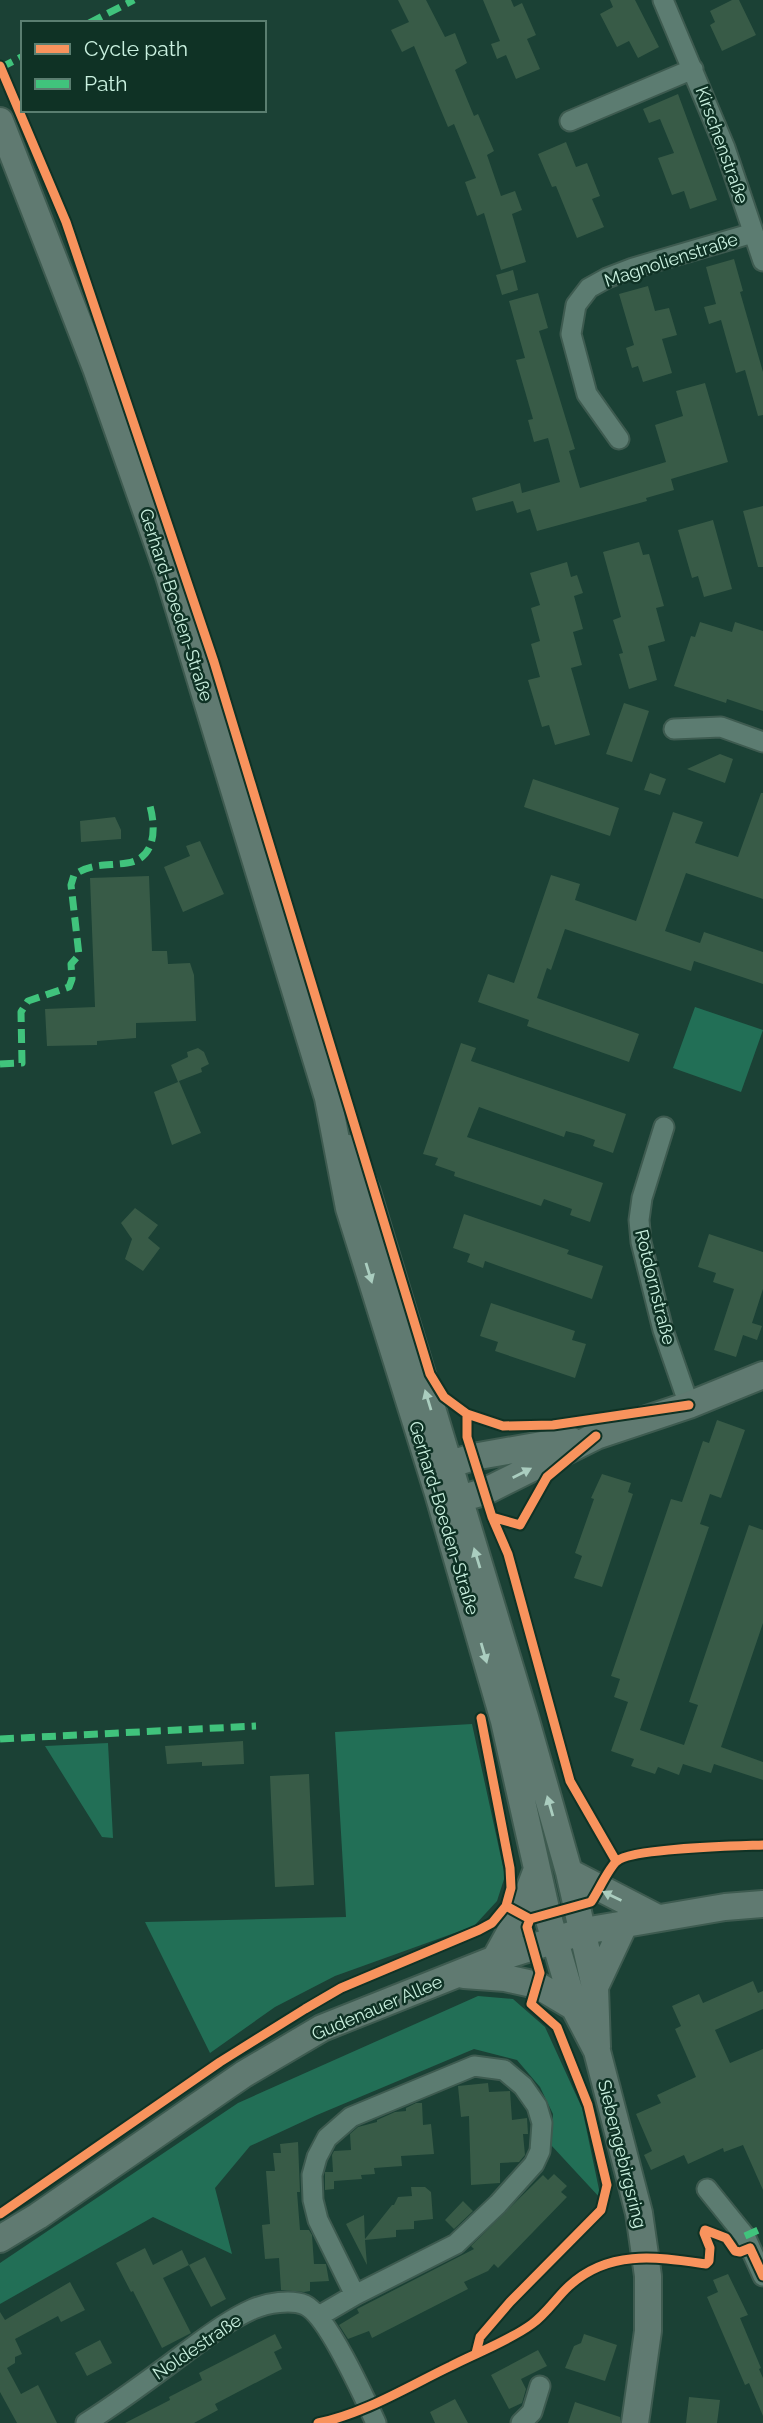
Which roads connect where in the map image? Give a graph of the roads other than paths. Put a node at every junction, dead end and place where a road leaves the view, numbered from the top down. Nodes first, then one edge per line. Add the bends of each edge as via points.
1 (663, 0) edge
2 (693, 69) junction
3 (0, 121) edge
4 (570, 121) dead end
5 (753, 233) junction
6 (763, 261) edge
7 (619, 439) dead end
8 (674, 729) dead end
9 (763, 742) edge
10 (664, 1127) dead end
11 (763, 1375) edge
12 (689, 1405) junction
13 (596, 1436) junction
14 (445, 1485) junction
15 (537, 1869) junction
16 (569, 1872) junction
17 (763, 1904) edge
18 (656, 1917) junction
19 (625, 1923) junction
20 (584, 1931) junction
21 (555, 1940) junction
22 (495, 1959) junction
23 (455, 1975) junction
24 (595, 1987) junction
25 (574, 2007) junction
26 (597, 2052) junction
27 (707, 2189) dead end
28 (0, 2239) edge
29 (763, 2276) edge
30 (355, 2295) junction
31 (319, 2316) junction
32 (540, 2386) dead end
33 (86, 2423) edge
34 (376, 2423) edge
35 (521, 2423) edge
36 (635, 2423) edge

1 - 2 street, Kirschenstraße
2 - 4 street, Kirschenstraße
2 - 5 street, Kirschenstraße
3 - 14 main road, Gerhard-Boeden-Straße via 53,253 168,573 328,1098 367,1192
5 - 6 street, Kirschenstraße
5 - 7 street, Magnolienstraße via 607,278 589,288 576,305 571,334 587,394
8 - 9 street via 721,727
10 - 12 street, Rotdornstraße via 639,1220 663,1330
11 - 12 main road
12 - 13 main road
13 - 14 main road via 473,1457
14 -> 13 main road via 484,1492
14 -> 15 main road, Gerhard-Boeden-Straße
16 -> 14 main road, Gerhard-Boeden-Straße
15 - 21 main road, Gerhard-Boeden-Straße
15 - 22 main road via 520,1914
18 -> 16 main road
16 - 20 main road, Gerhard-Boeden-Straße
17 - 18 main road, Gudenauer Allee
18 - 19 main road, Gudenauer Allee
19 - 20 main road, Gudenauer Allee
19 - 24 main road
20 - 21 main road, Gudenauer Allee
20 - 24 main road, Siebengebirgsring
21 - 22 main road, Gudenauer Allee
21 - 25 main road, Siebengebirgsring
22 - 23 main road, Gudenauer Allee
23 - 25 main road via 537,1985
23 - 28 main road, Gudenauer Allee via 322,2028 244,2074
24 - 26 main road, Siebengebirgsring
25 - 26 main road, Siebengebirgsring
26 - 36 main road, Siebengebirgsring via 639,2213 648,2276 648,2331
27 - 29 street via 745,2236
30 - 30 street via 318,2220 313,2200 312,2175 327,2138 351,2117 474,2066 504,2070 537,2106 542,2123 534,2164 456,2244
30 - 31 street
31 - 33 street, Noldestraße via 305,2305 284,2302 255,2308 212,2333
31 - 34 street
32 - 35 street via 532,2412

